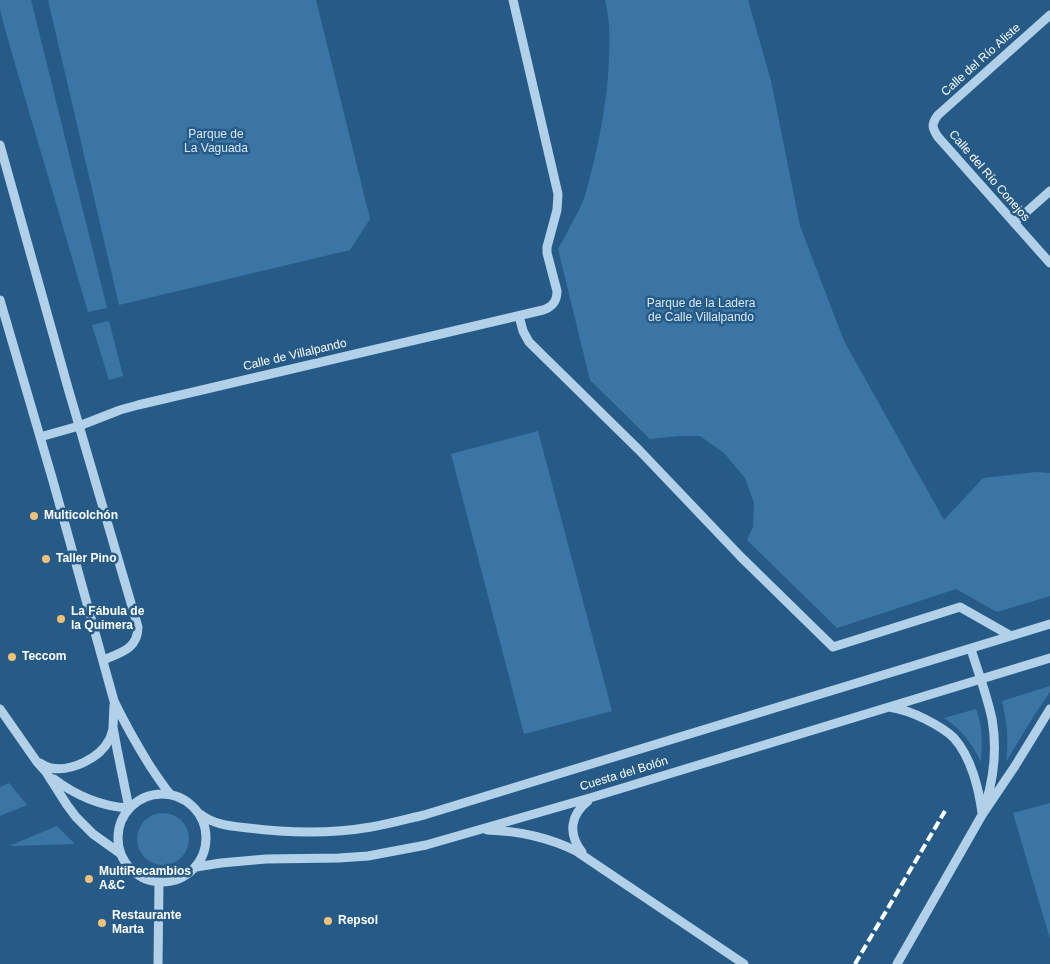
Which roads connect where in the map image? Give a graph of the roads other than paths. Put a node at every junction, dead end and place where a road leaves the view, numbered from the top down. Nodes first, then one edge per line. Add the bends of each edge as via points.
1 (513, 0) edge
2 (1050, 15) edge
3 (933, 126) joint
4 (0, 145) edge
5 (1050, 191) edge
6 (1014, 223) junction
7 (1050, 263) edge
8 (0, 300) edge
9 (519, 316) junction
10 (79, 426) junction
11 (40, 437) junction
12 (1050, 624) edge
13 (1011, 636) junction
14 (971, 649) junction
15 (1050, 658) edge
16 (103, 660) junction
17 (980, 678) junction
18 (114, 701) junction
19 (886, 707) junction
20 (0, 709) edge
21 (1050, 709) edge
22 (113, 727) junction
23 (37, 762) junction
24 (46, 772) junction
25 (171, 795) junction
26 (593, 797) junction
27 (130, 808) junction
28 (200, 814) junction
29 (982, 815) junction
30 (471, 832) junction
31 (121, 854) junction
32 (590, 859) junction
33 (196, 867) junction
34 (159, 882) junction
35 (158, 964) edge
36 (744, 964) edge
37 (897, 964) edge

1 - 9 street, Calle de Villalpando via 558,194 547,247 557,296 548,308
2 - 3 street, Calle del Río Aliste via 938,115
3 - 6 street, Calle del Río Conejos via 938,136
4 - 10 street
5 - 6 street
6 - 7 street, Calle del Río Conejos
8 - 11 street
9 - 10 street, Calle de Villalpando via 138,405
9 - 13 street via 529,342 833,647 960,607
10 - 11 street, Calle de Villalpando
10 - 16 street via 138,627 136,641 130,647
11 - 16 street
12 - 13 street, Cuesta del Bolón
13 - 14 street, Cuesta del Bolón
14 - 17 street
14 - 28 street, Cuesta del Bolón via 379,826 282,832 222,824
15 - 17 street, Cuesta del Bolón
16 - 18 street
17 - 19 street, Cuesta del Bolón
17 - 29 street via 992,719 994,752 991,782
18 - 22 street
18 - 25 street via 138,747
19 - 26 street, Cuesta del Bolón
19 - 29 street via 911,712 955,739 974,775
20 - 23 street
21 - 29 street
22 - 23 street via 101,751 79,765 51,768
22 - 27 street
23 - 24 street
24 - 27 street via 86,798
24 - 31 street via 81,823
25 - 27 street via 155,794
25 - 28 street via 189,802
26 - 30 street, Cuesta del Bolón
26 - 32 street via 580,807 572,830 574,841
27 - 31 street via 120,822
28 - 33 street via 207,840 203,857
29 - 37 street
30 - 32 street via 520,832 564,845
30 - 33 street, Cuesta del Bolón via 368,856 258,860
31 - 34 street via 134,872 147,880
32 - 36 street
33 - 34 street via 182,878
34 - 35 street

